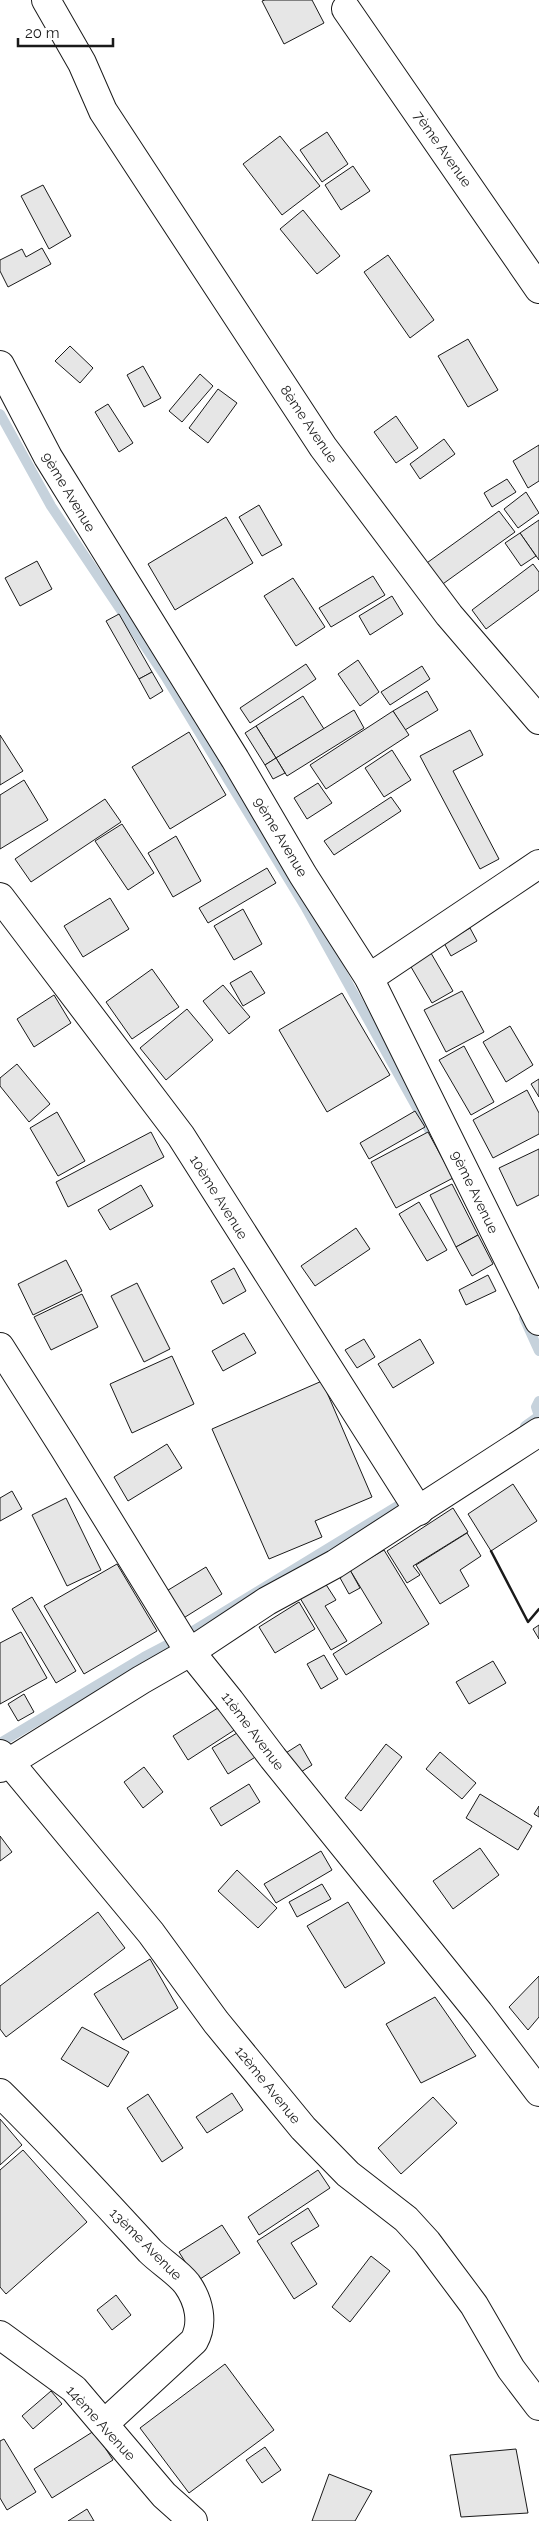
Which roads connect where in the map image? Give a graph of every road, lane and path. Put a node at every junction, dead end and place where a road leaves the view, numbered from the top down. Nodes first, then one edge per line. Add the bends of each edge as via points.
1 (46, 0) edge
2 (346, 9) dead end
3 (539, 289) edge
4 (0, 365) edge
5 (539, 720) edge
6 (539, 864) edge
7 (0, 897) edge
8 (369, 978) junction
9 (539, 1321) edge
10 (0, 1347) edge
11 (539, 1432) edge
12 (412, 1500) junction
13 (182, 1640) junction
14 (3, 1761) edge
15 (539, 2092) edge
16 (0, 2093) edge
17 (0, 2335) edge
18 (539, 2406) edge
19 (104, 2424) junction
20 (193, 2521) edge

1 - 5 street, 8ème Avenue via 82,63 103,111 323,446 449,615
2 - 3 street, 7ème Avenue
4 - 8 street, 9ème Avenue via 48,458
6 - 8 street
7 - 12 street, 10ème Avenue via 180,1136
8 - 9 street, 9ème Avenue
10 - 13 street, 11ème Avenue
11 - 12 street
12 - 13 street via 335,1564 267,1601
13 - 14 street via 142,1680
13 - 15 street, 11ème Avenue
14 - 18 street, 12ème Avenue via 151,1933 216,2022 303,2128 348,2174 406,2218 427,2242 474,2305 511,2369
16 - 19 street, 13ème Avenue via 152,2253 186,2283 195,2301 200,2330 194,2341
17 - 19 street, 14ème Avenue via 74,2389
19 - 20 street, 14ème Avenue via 164,2495

